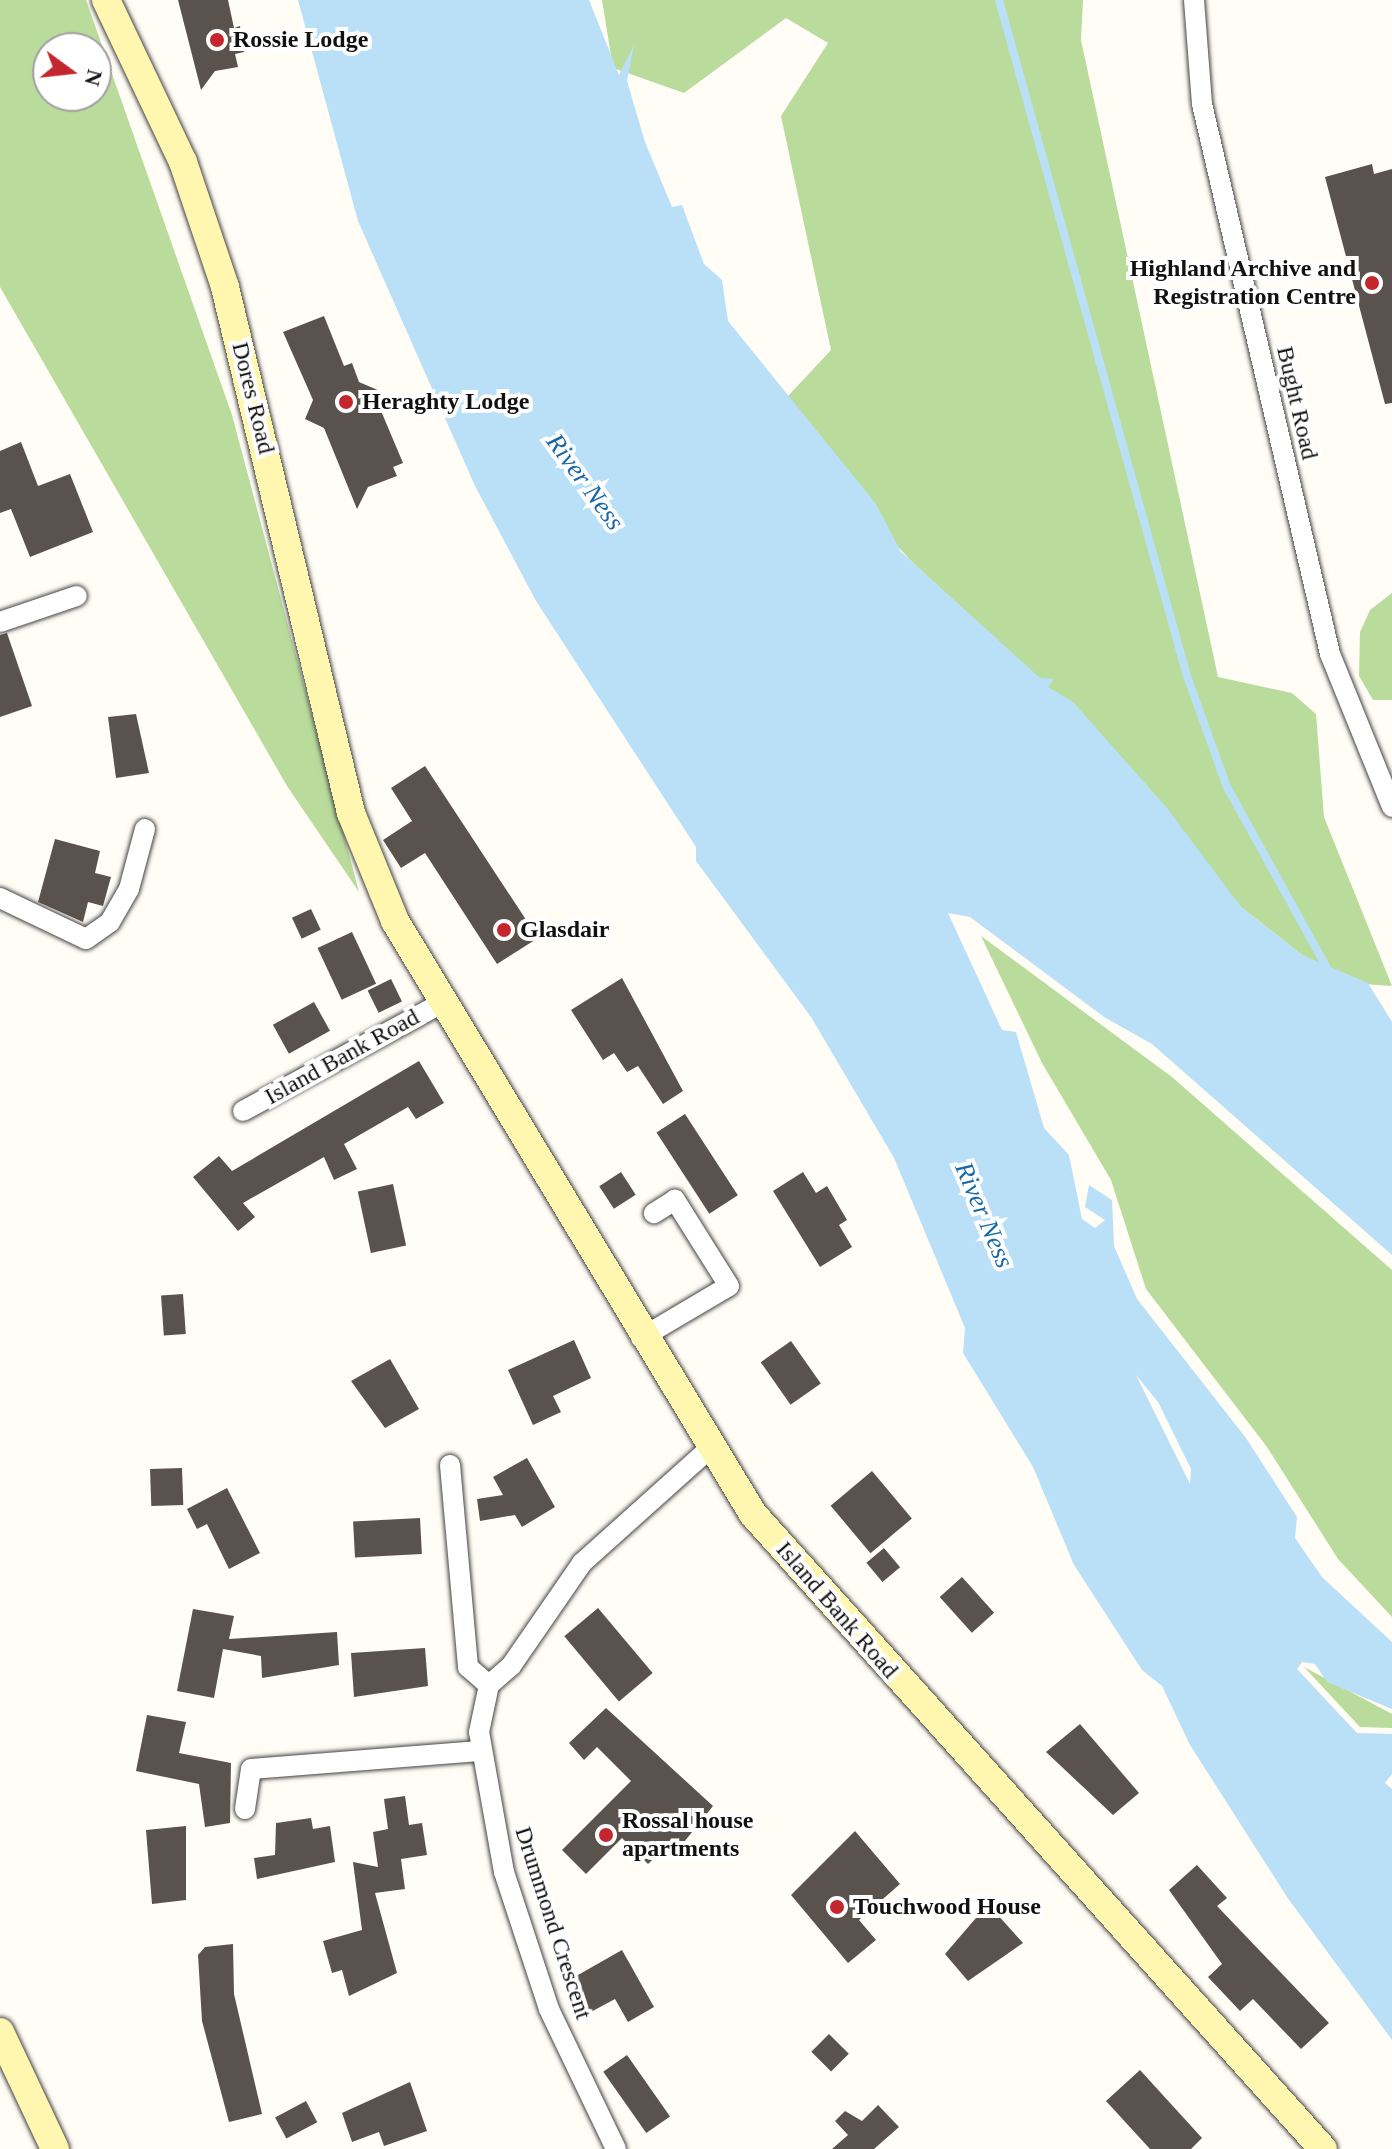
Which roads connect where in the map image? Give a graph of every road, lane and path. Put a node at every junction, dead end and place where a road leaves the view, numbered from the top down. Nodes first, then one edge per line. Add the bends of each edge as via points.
1 (106, 0) edge
2 (1194, 0) edge
3 (77, 596) dead end
4 (0, 622) edge
5 (1392, 807) edge
6 (351, 813) joint
7 (145, 829) dead end
8 (0, 898) edge
9 (442, 1003) junction
10 (243, 1111) dead end
11 (654, 1213) dead end
12 (641, 1338) junction
13 (709, 1449) junction
14 (450, 1465) dead end
15 (489, 1685) junction
16 (479, 1751) junction
17 (245, 1809) dead end
18 (0, 2032) edge
19 (55, 2149) edge
20 (616, 2149) edge
21 (1323, 2149) edge

1 - 6 main road, Dores Road via 183,162 225,287
2 - 5 street, Bught Road via 1202,104 1330,654
3 - 4 street
6 - 9 main road, Island Bank Road via 395,921
7 - 8 street via 129,889 110,922 86,939
9 - 10 street, Island Bank Road
9 - 12 main road, Island Bank Road
11 - 12 street via 675,1200 729,1286
12 - 13 main road, Island Bank Road
13 - 15 street via 582,1563 511,1666
13 - 21 main road, Island Bank Road via 813,1583
14 - 15 street via 468,1667
15 - 16 street, Drummond Crescent
16 - 17 street via 251,1769
16 - 20 street, Drummond Crescent via 504,1872 549,2009
18 - 19 main road

